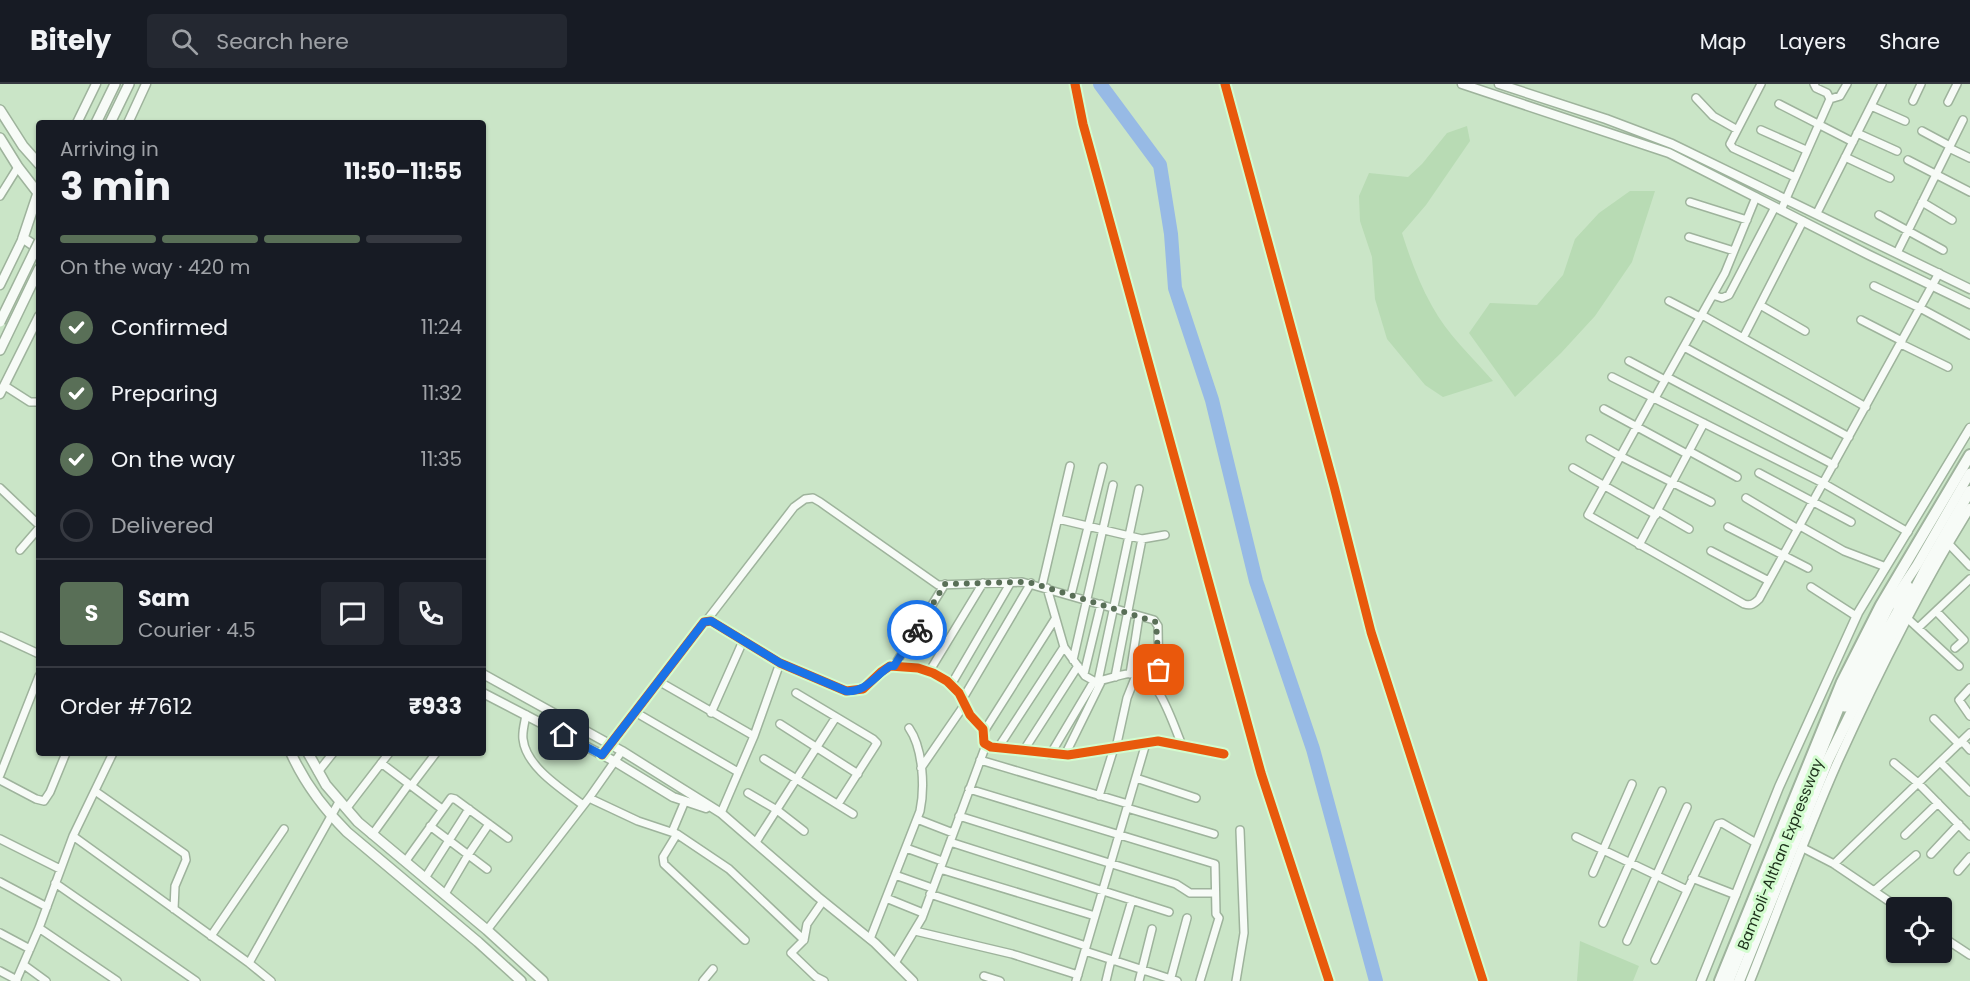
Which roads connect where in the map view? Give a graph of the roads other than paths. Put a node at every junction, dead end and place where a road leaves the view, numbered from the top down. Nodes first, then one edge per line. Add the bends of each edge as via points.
1 (96, 84) edge
2 (115, 84) edge
3 (129, 84) edge
4 (146, 84) edge
5 (1075, 84) edge
6 (1225, 84) edge
7 (1462, 84) edge
8 (1499, 84) edge
9 (1761, 84) edge
10 (1804, 84) edge
11 (1848, 84) edge
12 (1882, 84) edge
13 (1921, 84) edge
14 (1957, 84) edge
15 (1815, 86) edge
16 (1518, 87) edge
17 (1696, 98) dead end
18 (1830, 99) junction
19 (1512, 101) junction
20 (1913, 101) dead end
21 (1948, 102) dead end
22 (1779, 104) dead end
23 (1871, 106) junction
24 (1, 112) edge
25 (78, 120) edge
26 (97, 120) edge
27 (111, 120) edge
28 (129, 120) edge
29 (1963, 120) dead end
30 (1905, 121) dead end
31 (1818, 123) junction
32 (1736, 129) junction
33 (1761, 130) dead end
34 (1922, 131) dead end
35 (1857, 134) junction
36 (0, 138) edge
37 (1853, 142) junction
38 (1667, 147) junction
39 (1949, 147) junction
40 (1806, 150) junction
41 (1897, 152) dead end
42 (1845, 157) junction
43 (1970, 158) edge
44 (1908, 160) dead end
45 (36, 161) edge
46 (18, 167) junction
47 (1936, 174) junction
48 (1795, 177) junction
49 (1890, 178) dead end
50 (36, 190) edge
51 (1970, 192) edge
52 (0, 196) edge
53 (1756, 197) junction
54 (36, 198) edge
55 (1786, 198) junction
56 (1690, 202) dead end
57 (1922, 202) junction
58 (1778, 208) junction
59 (1817, 213) junction
60 (1879, 215) dead end
61 (1747, 220) junction
62 (1952, 220) dead end
63 (1803, 222) junction
64 (1907, 231) junction
65 (1689, 237) dead end
66 (23, 238) junction
67 (36, 247) edge
68 (36, 248) edge
69 (1943, 250) dead end
70 (1734, 251) junction
71 (1896, 253) junction
72 (1939, 273) junction
73 (36, 275) edge
74 (0, 285) edge
75 (1874, 286) dead end
76 (1932, 286) junction
77 (1970, 289) edge
78 (1713, 295) junction
79 (1669, 301) dead end
80 (1970, 304) edge
81 (1760, 305) junction
82 (1920, 308) junction
83 (1701, 316) junction
84 (1861, 320) dead end
85 (0, 322) edge
86 (36, 322) edge
87 (1805, 331) dead end
88 (1970, 335) edge
89 (1743, 338) junction
90 (1901, 342) junction
91 (1684, 347) junction
92 (0, 350) edge
93 (1629, 361) dead end
94 (1948, 366) dead end
95 (1612, 377) dead end
96 (1666, 379) junction
97 (2, 390) edge
98 (1654, 398) junction
99 (36, 402) edge
100 (1866, 407) junction
101 (1604, 410) dead end
102 (1704, 423) junction
103 (1636, 427) junction
104 (1970, 428) edge
105 (1849, 437) junction
106 (1590, 439) dead end
107 (1688, 453) junction
108 (1970, 455) edge
109 (1620, 456) junction
110 (1070, 465) dead end
111 (1833, 465) junction
112 (1102, 467) dead end
113 (1573, 468) dead end
114 (1759, 473) dead end
115 (1970, 473) edge
116 (1737, 477) dead end
117 (1823, 483) junction
118 (1672, 484) junction
119 (1113, 485) dead end
120 (1605, 486) junction
121 (0, 488) edge
122 (1139, 489) dead end
123 (1970, 491) edge
124 (1746, 498) dead end
125 (1814, 501) junction
126 (1711, 502) dead end
127 (1970, 508) edge
128 (1657, 513) junction
129 (1058, 519) junction
130 (1851, 522) dead end
131 (36, 523) edge
132 (1087, 526) junction
133 (1728, 526) dead end
134 (1799, 527) junction
135 (1103, 529) junction
136 (1689, 529) dead end
137 (36, 530) edge
138 (1908, 532) junction
139 (1129, 536) junction
140 (1165, 536) dead end
141 (1142, 539) junction
142 (1948, 543) junction
143 (1639, 545) junction
144 (20, 550) dead end
145 (1711, 551) dead end
146 (1784, 555) junction
147 (1970, 566) edge
148 (1886, 567) junction
149 (1808, 568) dead end
150 (1923, 572) junction
151 (1970, 579) edge
152 (1769, 581) junction
153 (1011, 582) junction
154 (983, 583) junction
155 (1032, 583) junction
156 (945, 584) junction
157 (1044, 587) junction
158 (1811, 587) dead end
159 (1071, 595) junction
160 (1086, 600) junction
161 (1101, 604) junction
162 (1113, 608) junction
163 (1936, 611) junction
164 (1127, 612) junction
165 (1139, 616) junction
166 (1856, 616) junction
167 (1907, 618) junction
168 (1055, 619) junction
169 (707, 620) junction
170 (1918, 628) junction
171 (0, 636) edge
172 (743, 641) junction
173 (1064, 647) junction
174 (1955, 648) dead end
175 (36, 653) edge
176 (780, 663) junction
177 (1076, 663) junction
178 (894, 666) junction
179 (1959, 666) dead end
180 (930, 672) junction
181 (1134, 673) junction
182 (1084, 674) junction
183 (486, 676) edge
184 (1115, 677) junction
185 (1098, 681) junction
186 (660, 682) junction
187 (36, 684) edge
188 (951, 685) junction
189 (1970, 688) edge
190 (1159, 692) junction
191 (796, 693) dead end
192 (486, 695) edge
193 (963, 702) junction
194 (635, 712) junction
195 (711, 713) junction
196 (526, 715) junction
197 (1970, 716) edge
198 (836, 717) junction
199 (1934, 719) dead end
200 (780, 724) dead end
201 (909, 728) dead end
202 (983, 733) junction
203 (1970, 733) edge
204 (754, 736) junction
205 (1146, 743) junction
206 (1960, 743) junction
207 (610, 744) junction
208 (987, 745) junction
209 (1182, 745) junction
210 (817, 747) junction
211 (998, 748) junction
212 (1115, 748) junction
213 (1024, 750) junction
214 (1970, 750) edge
215 (622, 751) junction
216 (1050, 754) junction
217 (1224, 754) dead end
218 (602, 755) junction
219 (1065, 755) junction
220 (65, 756) edge
221 (112, 756) edge
222 (293, 756) edge
223 (310, 756) edge
224 (331, 756) edge
225 (386, 756) edge
226 (434, 756) edge
227 (764, 759) dead end
228 (980, 760) junction
229 (614, 761) junction
230 (1940, 762) junction
231 (381, 763) junction
232 (1894, 763) dead end
233 (921, 768) junction
234 (318, 772) junction
235 (738, 772) junction
236 (858, 774) junction
237 (0, 775) edge
238 (797, 778) junction
239 (1136, 778) junction
240 (0, 780) edge
241 (1918, 783) junction
242 (1632, 784) dead end
243 (410, 785) junction
244 (969, 789) junction
245 (95, 791) junction
246 (1662, 791) dead end
247 (1970, 792) edge
248 (748, 793) dead end
249 (1100, 796) junction
250 (589, 798) junction
251 (1196, 798) dead end
252 (685, 801) junction
253 (1938, 803) junction
254 (838, 804) junction
255 (583, 805) junction
256 (342, 806) junction
257 (1128, 806) junction
258 (1687, 807) dead end
259 (442, 809) junction
260 (469, 809) junction
261 (777, 810) junction
262 (721, 813) junction
263 (854, 814) dead end
264 (331, 816) junction
265 (959, 816) junction
266 (917, 819) junction
267 (489, 824) junction
268 (1959, 824) junction
269 (430, 826) junction
270 (284, 829) dead end
271 (1240, 830) dead end
272 (804, 831) dead end
273 (674, 833) junction
274 (953, 833) junction
275 (1119, 834) junction
276 (1214, 834) dead end
277 (1905, 834) dead end
278 (372, 835) junction
279 (73, 836) junction
280 (1970, 836) edge
281 (1576, 837) dead end
282 (0, 838) edge
283 (508, 838) dead end
284 (448, 840) junction
285 (756, 842) junction
286 (950, 842) junction
287 (1756, 843) junction
288 (906, 848) junction
289 (1803, 848) junction
290 (1603, 851) junction
291 (1931, 854) dead end
292 (468, 855) junction
293 (1916, 855) dead end
294 (1970, 857) edge
295 (405, 862) junction
296 (1111, 863) junction
297 (1630, 863) junction
298 (1834, 864) junction
299 (941, 865) junction
300 (60, 869) junction
301 (487, 869) dead end
302 (1958, 871) dead end
303 (1593, 873) dead end
304 (895, 875) junction
305 (1657, 875) junction
306 (425, 878) junction
307 (1692, 878) junction
308 (0, 882) edge
309 (55, 883) junction
310 (1103, 890) junction
311 (1687, 890) junction
312 (931, 891) junction
313 (1874, 891) junction
314 (1215, 893) junction
315 (445, 894) junction
316 (1736, 895) junction
317 (886, 898) junction
318 (1886, 899) edge
319 (1132, 900) junction
320 (823, 901) junction
321 (47, 907) junction
322 (174, 909) junction
323 (1169, 912) dead end
324 (923, 913) junction
325 (1095, 916) junction
326 (1187, 918) dead end
327 (1603, 923) dead end
328 (39, 928) junction
329 (1152, 929) dead end
330 (487, 930) junction
331 (915, 932) junction
332 (0, 933) edge
333 (211, 936) junction
334 (870, 939) junction
335 (745, 940) dead end
336 (804, 940) junction
337 (1627, 941) dead end
338 (1952, 944) edge
339 (30, 949) junction
340 (1086, 949) junction
341 (1970, 956) edge
342 (1112, 960) junction
343 (1655, 960) dead end
344 (249, 963) junction
345 (895, 963) junction
346 (24, 965) junction
347 (713, 969) dead end
348 (1143, 970) junction
349 (0, 971) edge
350 (984, 976) dead end
351 (261, 978) edge
352 (1077, 978) edge
353 (814, 979) edge
354 (1172, 980) edge
355 (16, 981) edge
356 (46, 981) edge
357 (117, 981) edge
358 (195, 981) edge
359 (271, 981) edge
360 (521, 981) edge
361 (543, 981) edge
362 (703, 981) edge
363 (824, 981) edge
364 (913, 981) edge
365 (1000, 981) edge
366 (1106, 981) edge
367 (1139, 981) edge
368 (1200, 981) edge
369 (1236, 981) edge
370 (1329, 981) edge
371 (1483, 981) edge
372 (1701, 981) edge
373 (1720, 981) edge
374 (1729, 981) edge
375 (1739, 981) edge
376 (1750, 981) edge

1 - 25 street
2 - 26 main road
3 - 27 main road
4 - 28 street
5 - 370 street via 1261,773
6 - 371 street via 1371,632
7 - 19 street
8 - 16 street
9 - 32 street
10 - 15 street
11 - 18 street via 1840,96
12 - 23 street
13 - 20 street
14 - 21 street
15 - 18 street
16 - 19 street
16 - 38 street via 1606,119
17 - 32 street via 1713,116
18 - 31 street
19 - 38 street
22 - 31 street
23 - 30 street
23 - 35 street
24 - 45 main road
29 - 39 street
31 - 37 street
31 - 40 street
32 - 48 street via 1730,141 1733,148
33 - 40 street
34 - 39 street
35 - 37 street
35 - 41 street
36 - 46 main road
37 - 42 street
38 - 53 street
38 - 55 street
39 - 43 street
39 - 47 street
40 - 48 street
42 - 49 street
42 - 59 street
44 - 47 street
46 - 50 main road
46 - 52 street
47 - 51 street
47 - 57 street
48 - 55 street
53 - 58 street
53 - 61 street
54 - 66 main road
55 - 58 street
55 - 59 street
56 - 61 street
57 - 62 street
57 - 64 street
58 - 63 street
58 - 78 street via 1729,295
59 - 71 street
60 - 64 street
61 - 70 street
63 - 76 street
63 - 81 street
64 - 69 street
64 - 71 street
65 - 70 street
66 - 67 main road
66 - 74 street
68 - 85 main road, bridge
70 - 78 street
71 - 72 street
72 - 76 street
72 - 77 street
73 - 92 main road
75 - 82 street
76 - 80 street
76 - 82 street
78 - 83 street
79 - 83 street
81 - 87 street
81 - 89 street
82 - 88 street
82 - 90 street
83 - 89 street
83 - 91 street
84 - 90 street
86 - 97 street
89 - 100 street
90 - 94 street
90 - 100 street
91 - 96 street
91 - 105 street
93 - 96 street
95 - 98 street
96 - 98 street
96 - 111 street
97 - 99 street
98 - 102 street
98 - 103 street
100 - 105 street
101 - 103 street
102 - 107 street
102 - 117 street
103 - 107 street
103 - 109 street
104 - 138 street
105 - 111 street
106 - 109 street
107 - 116 street
107 - 118 street
108 - 373 main road via 1881,605 1842,682
109 - 118 street
109 - 120 street
110 - 129 street
111 - 117 street
112 - 132 street
113 - 120 street
114 - 125 street
115 - 150 main road
117 - 125 street
117 - 138 street
118 - 126 street
118 - 128 street
119 - 135 street
120 - 128 street
120 - 143 street via 1588,515
121 - 131 street
122 - 139 street
123 - 150 main road
124 - 134 street
125 - 130 street
125 - 134 street
127 - 142 street
128 - 136 street
128 - 143 street
129 - 132 street
129 - 157 street
132 - 135 street
132 - 159 street
133 - 146 street
134 - 146 street
134 - 148 street via 1844,551
135 - 139 street
135 - 160 street
137 - 144 street
138 - 148 street
139 - 141 street
139 - 162 street
140 - 141 street
141 - 164 street
142 - 147 street
142 - 150 street
143 - 152 street via 1750,605 1759,599
145 - 152 street
146 - 149 street
146 - 152 street
148 - 166 street
150 - 167 street
150 - 374 main road, Bamroli-Althan Expressway via 1832,728
150 - 375 main road via 1828,760
151 - 163 street
153 - 154 street
153 - 155 street
153 - 188 street
154 - 156 street
154 - 180 street
155 - 157 street
155 - 193 street
156 - 169 street via 938,585 820,502 805,499 794,507
156 - 178 street
157 - 159 street
157 - 168 street
158 - 166 street
159 - 160 street
160 - 161 street
160 - 177 street
161 - 162 street
161 - 182 street
162 - 164 street
162 - 185 street
163 - 170 street
163 - 174 street via 1964,640
164 - 165 street
164 - 184 street
165 - 181 street
165 - 190 street via 1158,624
166 - 287 street
167 - 170 street
167 - 289 street via 1838,762
168 - 173 street
168 - 202 street
169 - 172 street
169 - 186 street
170 - 179 street
171 - 175 street
172 - 176 street
172 - 195 street
173 - 177 street
173 - 211 street
176 - 178 street via 851,692 863,689
176 - 204 street
177 - 182 street
177 - 213 street
178 - 180 street
180 - 188 street
181 - 184 street
181 - 190 street via 1147,677
181 - 212 street
182 - 185 street
183 - 207 street
184 - 185 street
185 - 216 street
185 - 219 street
186 - 194 street
186 - 195 street
187 - 237 street
188 - 193 street
189 - 197 street via 1959,703
190 - 209 street
191 - 198 street
192 - 196 street
193 - 202 street
193 - 233 street
194 - 207 street
194 - 235 street
195 - 204 street
196 - 218 street
196 - 255 street via 523,741 536,766
198 - 210 street
198 - 236 street via 877,744
199 - 206 street
200 - 210 street
201 - 233 street via 915,736
202 - 208 street
203 - 206 street
204 - 235 street
205 - 209 street
205 - 212 street
205 - 239 street
206 - 214 street
206 - 230 street
207 - 215 street
207 - 218 street
208 - 211 street
208 - 228 street
209 - 217 street
210 - 236 street
210 - 238 street
211 - 213 street
212 - 219 street
212 - 249 street
213 - 216 street
215 - 229 street
215 - 262 street
216 - 219 street
218 - 229 street
220 - 240 street via 44,801
221 - 245 street
222 - 264 main road
223 - 234 main road
224 - 234 street
225 - 231 street
226 - 243 street
227 - 238 street
228 - 244 street
228 - 249 street
229 - 250 street
229 - 252 street
230 - 241 street
230 - 247 street
231 - 243 street
231 - 256 street
232 - 241 street
233 - 266 street via 922,798
234 - 256 main road
235 - 262 street
236 - 254 street
238 - 254 street
238 - 261 street
239 - 251 street
239 - 257 street
241 - 253 street
241 - 298 street
242 - 290 street
243 - 259 street
243 - 278 street
244 - 265 street
244 - 275 street
245 - 279 street
245 - 322 street via 185,854 175,886
246 - 297 street
248 - 261 street
249 - 257 street
250 - 255 street
250 - 273 street
252 - 262 street
252 - 273 street
253 - 268 street
253 - 277 street
254 - 263 street
255 - 330 street
256 - 264 street
256 - 278 main road
257 - 275 street
257 - 276 street
258 - 305 street
259 - 260 street via 453,798
259 - 269 street
260 - 267 street
260 - 284 street
261 - 272 street
261 - 285 street
262 - 285 street
264 - 344 street
264 - 360 main road
265 - 274 street
265 - 296 street
266 - 274 street
266 - 288 street
267 - 283 street
267 - 292 street
268 - 280 street
268 - 291 street
269 - 284 street
269 - 295 street
270 - 333 street
271 - 369 street via 1244,933
273 - 335 street via 663,857 664,864
273 - 336 street via 729,869
274 - 286 street
275 - 296 street
275 - 314 street via 1215,864
278 - 295 main road
279 - 300 street
279 - 322 street
281 - 290 street
282 - 300 street
284 - 292 street
284 - 306 street
285 - 320 street
286 - 299 street
286 - 310 street
287 - 307 street via 1718,824
287 - 316 street
288 - 299 street
288 - 304 street
289 - 298 street
289 - 376 street
290 - 297 street
290 - 303 street
292 - 301 street
292 - 315 street
293 - 313 street
294 - 302 street
295 - 306 main road
296 - 310 street
296 - 314 street via 1176,884 1190,893
297 - 305 street
297 - 327 street
298 - 313 street
299 - 312 street
299 - 325 street
300 - 309 street
304 - 312 street
304 - 317 street
305 - 311 street
305 - 337 street
306 - 315 main road
307 - 311 street
307 - 316 street
308 - 321 street
309 - 321 street
309 - 358 street
310 - 319 street
310 - 325 street
311 - 343 street
312 - 324 street
312 - 340 street
313 - 318 street
314 - 368 street via 1219,918
315 - 330 main road
316 - 372 street
317 - 324 street
317 - 334 street
319 - 323 street
319 - 342 street
320 - 334 street
320 - 336 street via 807,924
321 - 328 street
322 - 333 street
324 - 331 street
325 - 340 street
326 - 354 street
328 - 339 street
328 - 357 street
329 - 348 street
330 - 361 main road
331 - 345 street
331 - 352 street via 1012,954
332 - 339 street
333 - 344 street
334 - 345 street
336 - 353 street via 791,953
338 - 341 street
339 - 346 street
340 - 342 street
340 - 352 street
342 - 348 street
342 - 366 street
344 - 351 street
345 - 364 street
346 - 355 street
346 - 356 street
347 - 362 street
348 - 354 street
348 - 367 street
349 - 355 street
350 - 365 street
351 - 359 street
353 - 363 street

